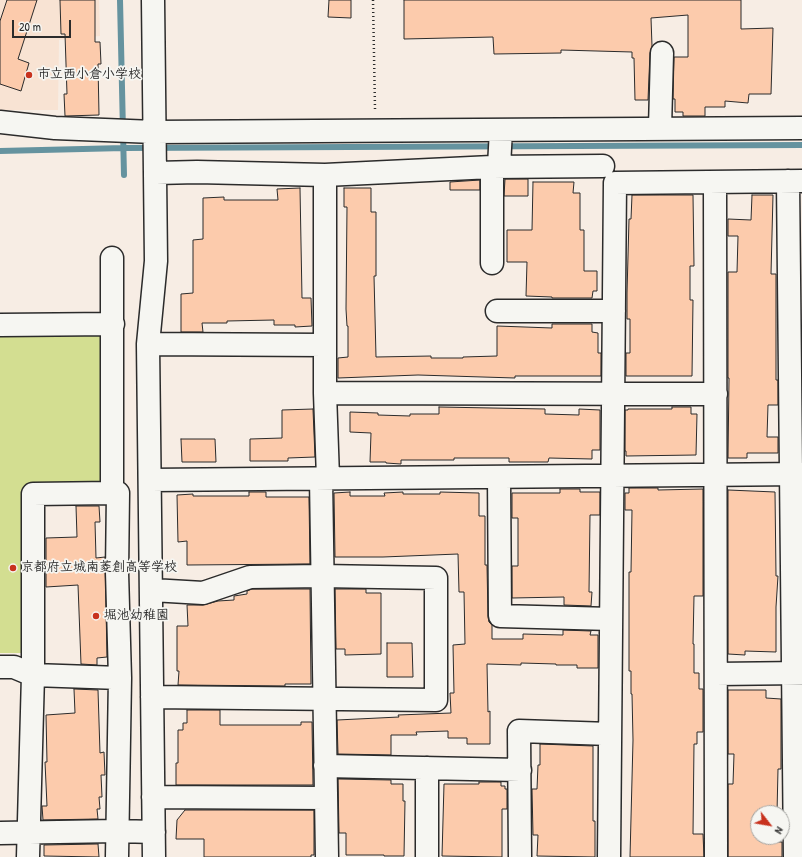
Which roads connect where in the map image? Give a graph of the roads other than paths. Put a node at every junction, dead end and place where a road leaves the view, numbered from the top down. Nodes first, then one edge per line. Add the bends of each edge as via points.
1 (153, 0) edge
2 (662, 53) dead end
3 (0, 122) edge
4 (660, 128) junction
5 (802, 128) edge
6 (149, 132) junction
7 (501, 133) junction
8 (497, 165) junction
9 (603, 166) dead end
10 (156, 167) junction
11 (325, 176) junction
12 (795, 181) edge
13 (715, 182) junction
14 (112, 258) dead end
15 (492, 263) dead end
16 (497, 311) dead end
17 (614, 311) junction
18 (113, 324) junction
19 (0, 326) edge
20 (148, 344) junction
21 (324, 344) junction
22 (325, 393) junction
23 (613, 393) junction
24 (716, 394) junction
25 (797, 474) edge
26 (716, 475) junction
27 (612, 476) junction
28 (499, 477) junction
29 (324, 478) junction
30 (150, 480) junction
31 (112, 493) junction
32 (117, 572) junction
33 (322, 576) junction
34 (151, 580) junction
35 (611, 619) junction
36 (0, 667) edge
37 (798, 673) edge
38 (716, 674) junction
39 (33, 675) junction
40 (120, 678) junction
41 (152, 697) junction
42 (324, 699) junction
43 (610, 734) junction
44 (325, 766) junction
45 (427, 768) junction
46 (520, 770) junction
47 (153, 798) junction
48 (326, 798) junction
49 (117, 831) junction
50 (28, 832) junction
51 (154, 832) junction
52 (0, 833) edge
53 (28, 857) edge
54 (117, 857) edge
55 (154, 857) edge
56 (327, 857) edge
57 (427, 857) edge
58 (520, 857) edge
59 (609, 857) edge
60 (716, 857) edge
61 (795, 857) edge

1 - 6 street
2 - 4 street
3 - 6 street via 55,128
4 - 5 street
4 - 7 street
6 - 7 street via 376,130
6 - 10 street
7 - 8 street
8 - 9 street
8 - 11 street
8 - 15 street
10 - 11 street via 197,172
10 - 20 street via 156,261
11 - 21 street
12 - 13 street
12 - 25 street
13 - 17 street via 615,183
13 - 24 street
14 - 18 street
16 - 17 street
17 - 23 street
18 - 19 street
18 - 31 street
20 - 21 street
20 - 30 street
21 - 22 street
22 - 23 street
22 - 29 street
23 - 24 street
23 - 27 street
24 - 26 street
25 - 26 street
25 - 37 street
26 - 27 street
26 - 38 street
27 - 28 street
27 - 35 street
28 - 29 street
28 - 35 street via 500,616
29 - 30 street
29 - 33 street
30 - 34 street
31 - 32 street via 118,493
31 - 39 street via 33,494
32 - 34 street
32 - 40 street
33 - 34 street via 250,577 202,593
33 - 42 street
33 - 42 street via 436,578 436,700
34 - 41 street
35 - 43 street
36 - 39 street via 14,667
37 - 38 street
37 - 61 street
38 - 60 street
39 - 40 street
39 - 50 street
40 - 49 street
41 - 42 street
41 - 47 street
42 - 44 street
43 - 46 street via 519,732
43 - 59 street
44 - 45 street
44 - 48 street
45 - 46 street
45 - 57 street
46 - 58 street
47 - 48 street
47 - 51 street
48 - 56 street
49 - 50 street
49 - 51 street
49 - 54 street
50 - 52 street
50 - 53 street
51 - 55 street

